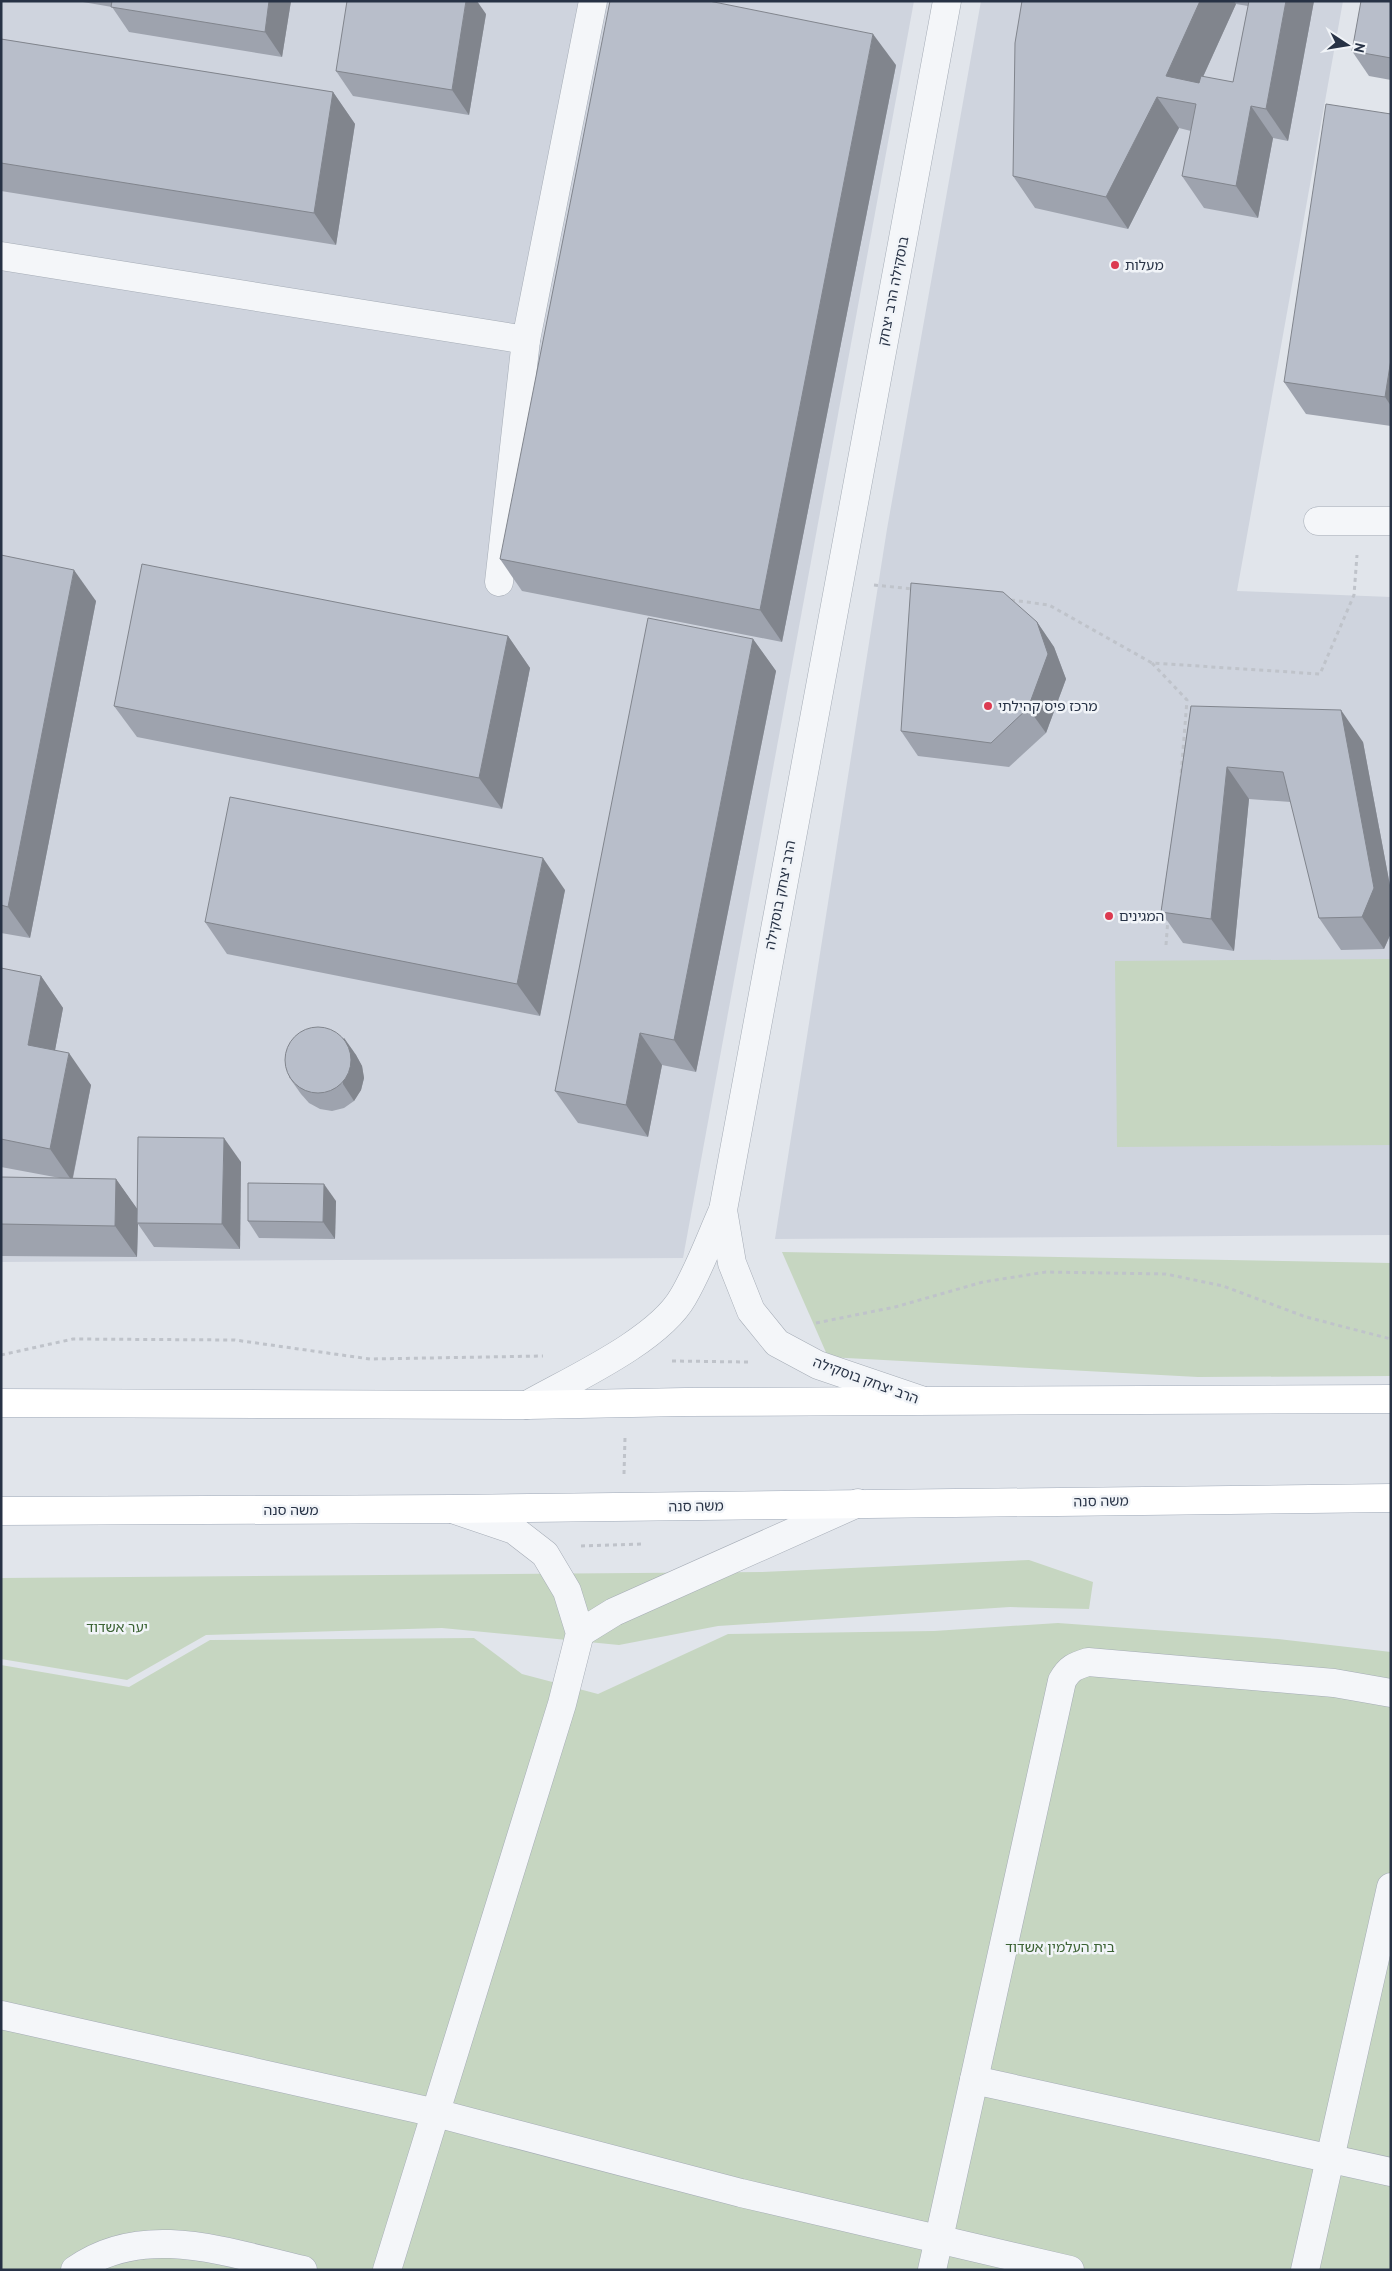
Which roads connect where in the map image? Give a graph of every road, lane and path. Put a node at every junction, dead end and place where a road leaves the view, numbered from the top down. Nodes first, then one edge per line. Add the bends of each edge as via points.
1 (593, 1) edge
2 (947, 1) edge
3 (1, 256) edge
4 (526, 340) junction
5 (1318, 521) dead end
6 (1359, 521) junction
7 (1391, 521) edge
8 (839, 581) junction
9 (499, 582) dead end
10 (917, 590) edge
11 (1002, 599) edge
12 (1152, 663) junction
13 (1179, 798) edge
14 (1169, 915) edge
15 (1166, 945) edge
16 (723, 1210) junction
17 (1391, 1399) edge
18 (925, 1401) junction
19 (1, 1403) edge
20 (625, 1403) junction
21 (527, 1405) junction
22 (1391, 1498) edge
23 (858, 1504) junction
24 (624, 1506) junction
25 (452, 1509) junction
26 (1, 1511) edge
27 (623, 1544) junction
28 (643, 1544) dead end
29 (545, 1554) junction
30 (580, 1633) junction
31 (1391, 1693) edge
32 (1391, 1887) edge
33 (1, 2015) edge
34 (974, 2080) junction
35 (436, 2113) junction
36 (1330, 2159) junction
37 (1391, 2172) edge
38 (938, 2239) junction
39 (75, 2270) edge
40 (303, 2270) edge
41 (387, 2270) edge
42 (932, 2270) edge
43 (1070, 2270) edge
44 (1305, 2270) edge

1 - 4 street
2 - 8 street, בוסקילה הרב יצחק
3 - 4 street
4 - 9 street
5 - 6 street
6 - 7 street
6 - 12 path via 1354,595 1320,674
8 - 10 path
8 - 16 street, הרב יצחק בוסקילה
11 - 12 path via 1049,605
12 - 13 path via 1187,700
14 - 15 path
16 - 18 street, הרב יצחק בוסקילה via 732,1263 751,1311 777,1343 818,1365
16 - 21 street, הרב יצחק בוסקילה via 683,1299 657,1327 633,1345
17 - 18 main road
18 - 20 main road
19 - 21 main road
20 - 21 main road
20 - 24 path
22 - 23 main road, משה סנה
23 - 24 main road, משה סנה
23 - 30 street via 614,1612
24 - 25 main road, משה סנה
24 - 27 path
25 - 26 main road, משה סנה
25 - 29 street via 514,1530
27 - 28 path
27 - 29 path via 557,1546
29 - 30 street via 567,1591
30 - 35 street via 562,1704
31 - 34 street via 1334,1683 1088,1662 1067,1671 1062,1681
32 - 36 street
33 - 35 street
34 - 36 street
34 - 38 street
35 - 38 street via 741,2193
35 - 41 street
36 - 37 street
36 - 44 street
38 - 42 street
38 - 43 street
39 - 40 street via 104,2254 140,2244 167,2242

